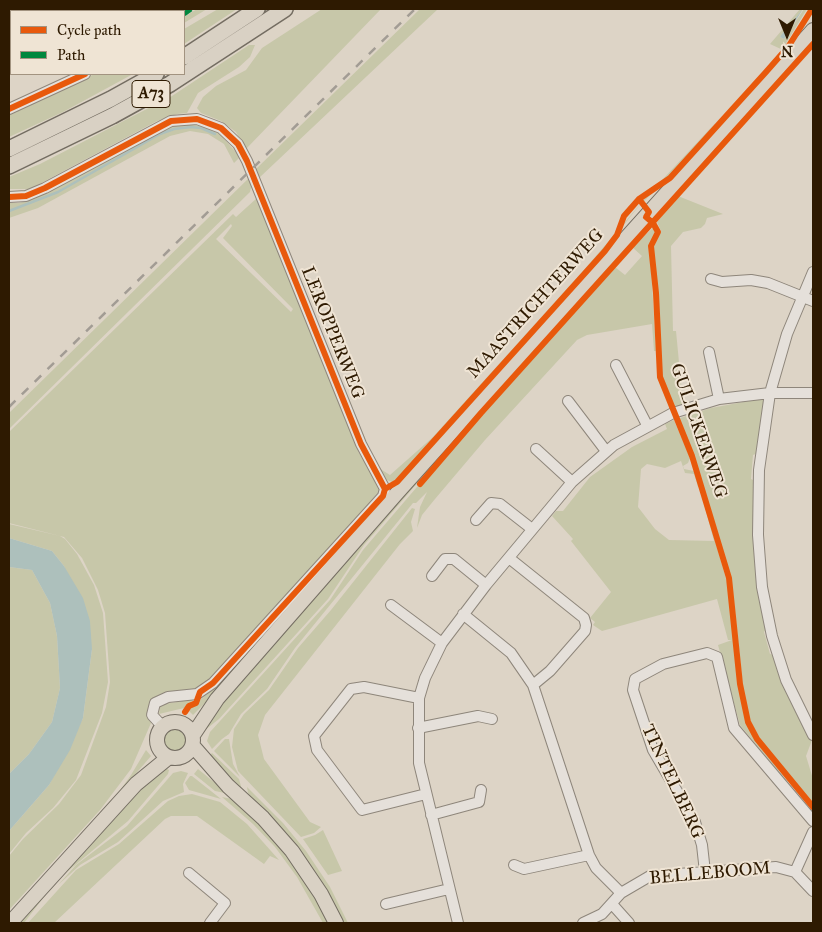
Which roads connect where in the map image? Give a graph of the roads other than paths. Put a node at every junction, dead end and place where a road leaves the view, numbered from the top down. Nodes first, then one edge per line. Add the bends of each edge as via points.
1 (257, 9) edge
2 (285, 9) edge
3 (813, 30) edge
4 (185, 56) edge
5 (185, 74) edge
6 (83, 75) edge
7 (154, 75) edge
8 (184, 75) edge
9 (9, 108) edge
10 (9, 149) edge
11 (9, 166) edge
12 (9, 197) edge
13 (813, 272) edge
14 (711, 279) dead end
15 (802, 296) junction
16 (813, 301) edge
17 (710, 352) dead end
18 (616, 365) dead end
19 (770, 393) junction
20 (813, 393) edge
21 (719, 399) junction
22 (568, 401) dead end
23 (647, 425) junction
24 (536, 449) dead end
25 (606, 451) junction
26 (572, 482) junction
27 (487, 492) dead end
28 (491, 503) junction
29 (476, 520) dead end
30 (532, 529) junction
31 (509, 558) junction
32 (432, 576) dead end
33 (486, 585) junction
34 (391, 605) dead end
35 (463, 614) junction
36 (442, 644) junction
37 (533, 685) junction
38 (419, 698) junction
39 (217, 699) junction
40 (492, 719) dead end
41 (182, 724) junction
42 (163, 727) junction
43 (418, 728) junction
44 (813, 735) edge
45 (193, 740) junction
46 (158, 746) junction
47 (176, 757) junction
48 (136, 784) junction
49 (228, 786) junction
50 (481, 790) dead end
51 (426, 794) junction
52 (431, 815) junction
53 (813, 821) edge
54 (813, 832) edge
55 (589, 855) junction
56 (514, 866) dead end
57 (705, 872) junction
58 (795, 872) junction
59 (189, 873) dead end
60 (449, 889) junction
61 (813, 891) edge
62 (620, 893) junction
63 (386, 904) dead end
64 (612, 904) junction
65 (10, 923) edge
66 (210, 923) edge
67 (336, 923) edge
68 (458, 923) edge
69 (583, 923) edge
70 (629, 923) edge

1 - 4 highway
2 - 5 highway, A73
3 - 39 main road, MAASTRICHTERWEG via 397,493
6 - 9 street
7 - 10 highway, A73
8 - 11 highway, A73 via 112,116
12 - 42 street, LEROPPERWEG via 26,196 45,188 171,121 197,119 221,128 238,144 247,161 361,444 385,490 213,684 197,694 168,697 155,703 152,715
13 - 15 street
14 - 15 street via 768,283
15 - 16 street
15 - 19 street
17 - 21 street
18 - 23 street
19 - 20 street
19 - 21 street
19 - 44 street via 759,470 758,535 762,588 786,680
21 - 23 street
22 - 25 street
23 - 25 street
24 - 26 street
25 - 26 street
26 - 30 street
27 - 28 street
28 - 29 street
28 - 30 street via 500,504
30 - 31 street
31 - 33 street
31 - 37 street via 584,618 586,625 585,631 550,672
32 - 33 street via 445,560 454,559
33 - 35 street
34 - 36 street
35 - 36 street
35 - 37 street via 512,654
36 - 38 street
37 - 55 street
38 - 43 street
38 - 51 street via 364,687 351,689 314,736 317,750 362,810
39 - 41 main road, MAASTRICHTERWEG
39 - 45 main road, MAASTRICHTERWEG
40 - 43 street via 478,716
41 - 42 main road via 170,723
41 - 45 main road
42 - 46 main road
43 - 51 street via 418,763
45 - 47 main road
45 - 49 main road
46 - 47 main road
46 - 48 main road via 154,758
47 - 48 main road
47 - 49 main road
48 - 65 main road
49 - 67 main road via 292,850
50 - 52 street via 478,802
51 - 52 street
52 - 60 street
53 - 57 street, TINTELBERG via 734,728 717,656 705,653 657,667 635,679 633,690 653,750 695,822
54 - 58 street
55 - 56 street via 524,869
55 - 62 street via 596,868
57 - 58 street, BELLEBOOM via 762,867
57 - 62 street, BELLEBOOM via 650,876
58 - 61 street, BELLEBOOM
59 - 66 street via 225,903
60 - 63 street
60 - 68 street
62 - 64 street, BELLEBOOM
64 - 69 street, BELLEBOOM via 602,914
64 - 70 street

